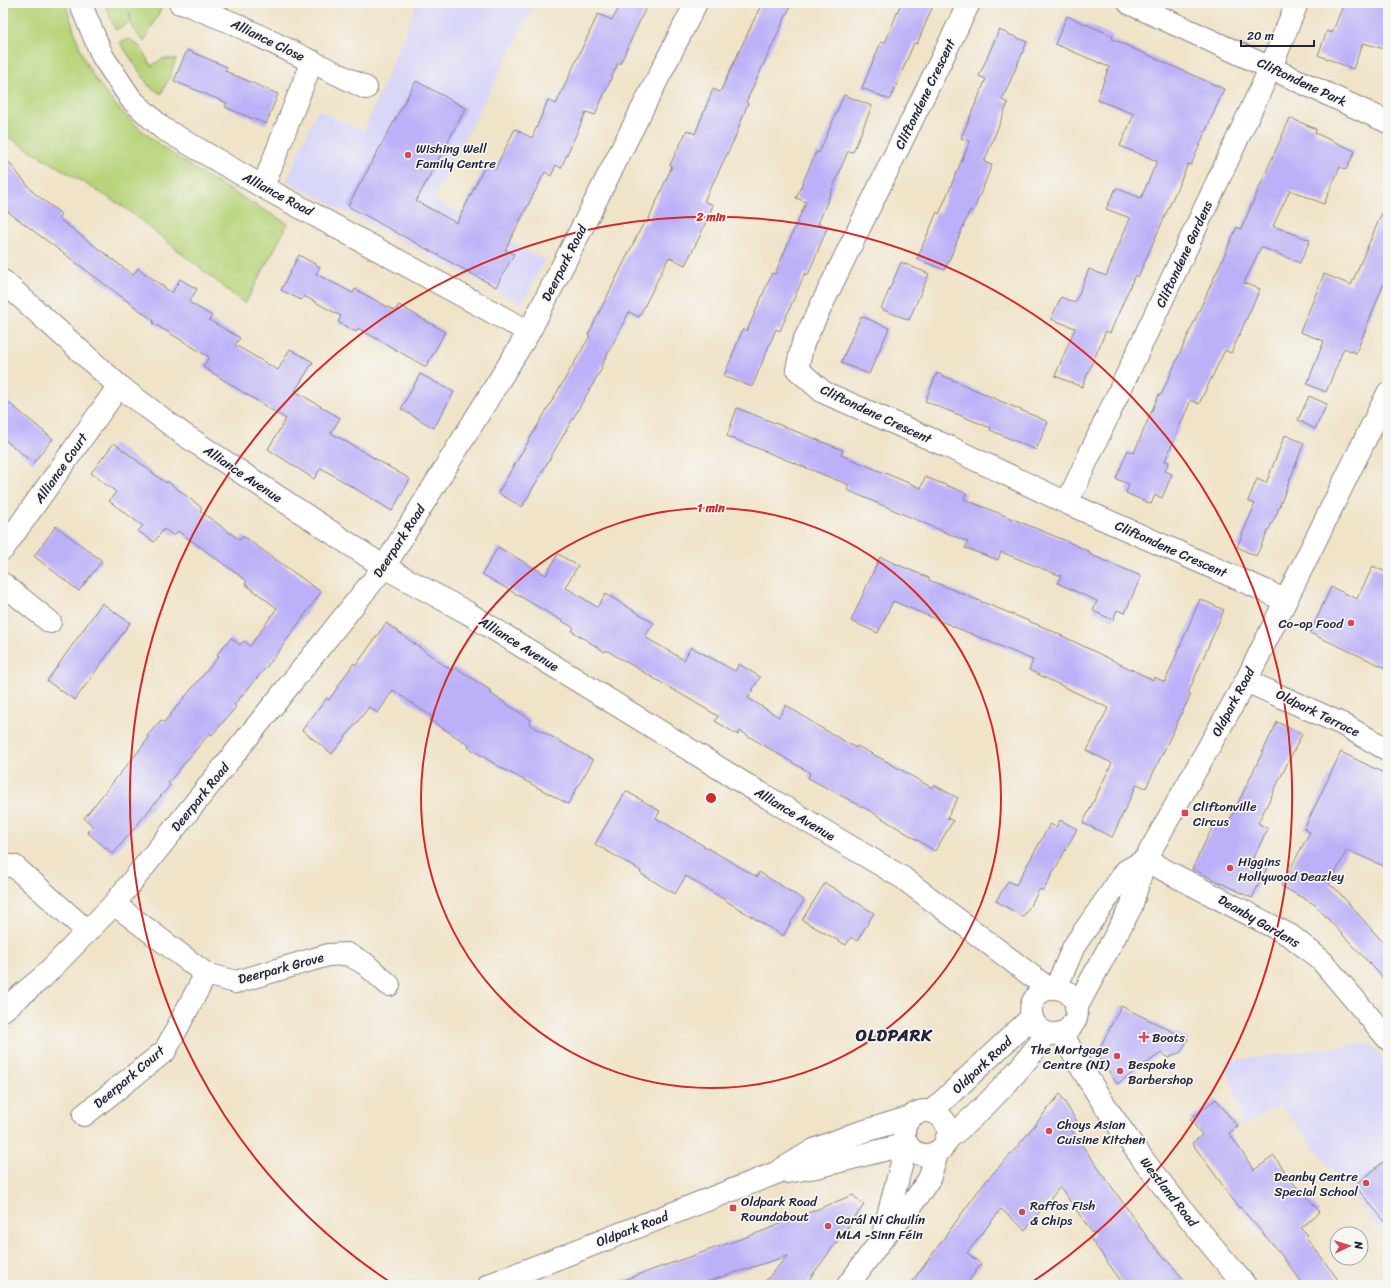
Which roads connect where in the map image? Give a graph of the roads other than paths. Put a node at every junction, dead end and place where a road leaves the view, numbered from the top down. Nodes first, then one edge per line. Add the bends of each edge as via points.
1 (80, 3) edge
2 (180, 3) edge
3 (696, 3) edge
4 (970, 3) edge
5 (1129, 3) edge
6 (1297, 3) edge
7 (312, 61) junction
8 (1271, 68) junction
9 (366, 88) dead end
10 (1388, 122) edge
11 (263, 187) junction
12 (3, 281) edge
13 (529, 332) junction
14 (119, 386) junction
15 (1388, 393) edge
16 (1067, 503) junction
17 (3, 549) edge
18 (384, 567) junction
19 (3, 584) edge
20 (1285, 601) junction
21 (50, 622) dead end
22 (1246, 680) junction
23 (1388, 750) edge
24 (1145, 860) junction
25 (3, 866) edge
26 (114, 904) junction
27 (87, 931) junction
28 (206, 974) junction
29 (389, 985) dead end
30 (1053, 989) junction
31 (1076, 1008) junction
32 (3, 1010) edge
33 (1032, 1017) junction
34 (1054, 1033) junction
35 (1388, 1039) edge
36 (921, 1114) junction
37 (84, 1115) dead end
38 (907, 1144) junction
39 (942, 1146) junction
40 (776, 1173) junction
41 (882, 1239) junction
42 (489, 1285) edge
43 (848, 1285) edge
44 (1245, 1285) edge

1 - 11 street, Alliance Road via 103,57 131,99 162,128
2 - 7 street, Alliance Close via 235,24
3 - 13 street, Deerpark Road
4 - 16 street, Cliftondene Crescent via 803,343 797,369 823,392 949,447
5 - 8 street, Cliftondene Park
6 - 8 street, Cliftondene Gardens
7 - 9 street, Alliance Close
7 - 11 street, Alliance Close
8 - 10 street, Cliftondene Park
8 - 16 street, Cliftondene Gardens
11 - 13 street, Alliance Road
12 - 14 street, Alliance Avenue
13 - 18 street, Deerpark Road
14 - 17 street, Alliance Court
14 - 18 street, Alliance Avenue via 183,434
15 - 20 street, Oldpark Road
16 - 20 street, Cliftondene Crescent
18 - 26 street, Deerpark Road
18 - 30 street, Alliance Avenue via 468,613 903,878
19 - 21 street
20 - 22 street, Oldpark Road
22 - 23 street, Oldpark Terrace via 1342,724
22 - 24 street, Oldpark Road
24 - 30 street via 1126,871 1074,946
24 - 31 street, Oldpark Road via 1131,907
24 - 35 street, Deanby Gardens via 1291,936 1321,960
25 - 27 street via 14,866
26 - 27 street, Deerpark Road
26 - 28 street, Deerpark Grove
27 - 32 street, Deerpark Road via 43,977
28 - 29 street, Deerpark Grove via 236,982 328,955 347,954 364,963
28 - 37 street, Deerpark Court via 165,1051
30 - 31 street via 1069,994
30 - 33 street via 1042,991 1033,1003
31 - 34 street via 1074,1023
33 - 34 street via 1040,1029
33 - 36 street, Oldpark Road
34 - 39 street
34 - 44 street, Westland Road via 1077,1062 1107,1110 1147,1165
36 - 38 street via 906,1123 904,1130
36 - 39 street via 943,1120 946,1126
36 - 40 street, Oldpark Road via 852,1135 814,1150
38 - 39 street via 918,1153 925,1154
38 - 40 street, Oldpark Road via 823,1166
38 - 41 street
39 - 41 street via 929,1179 911,1206
40 - 42 street, Oldpark Road
41 - 43 street

